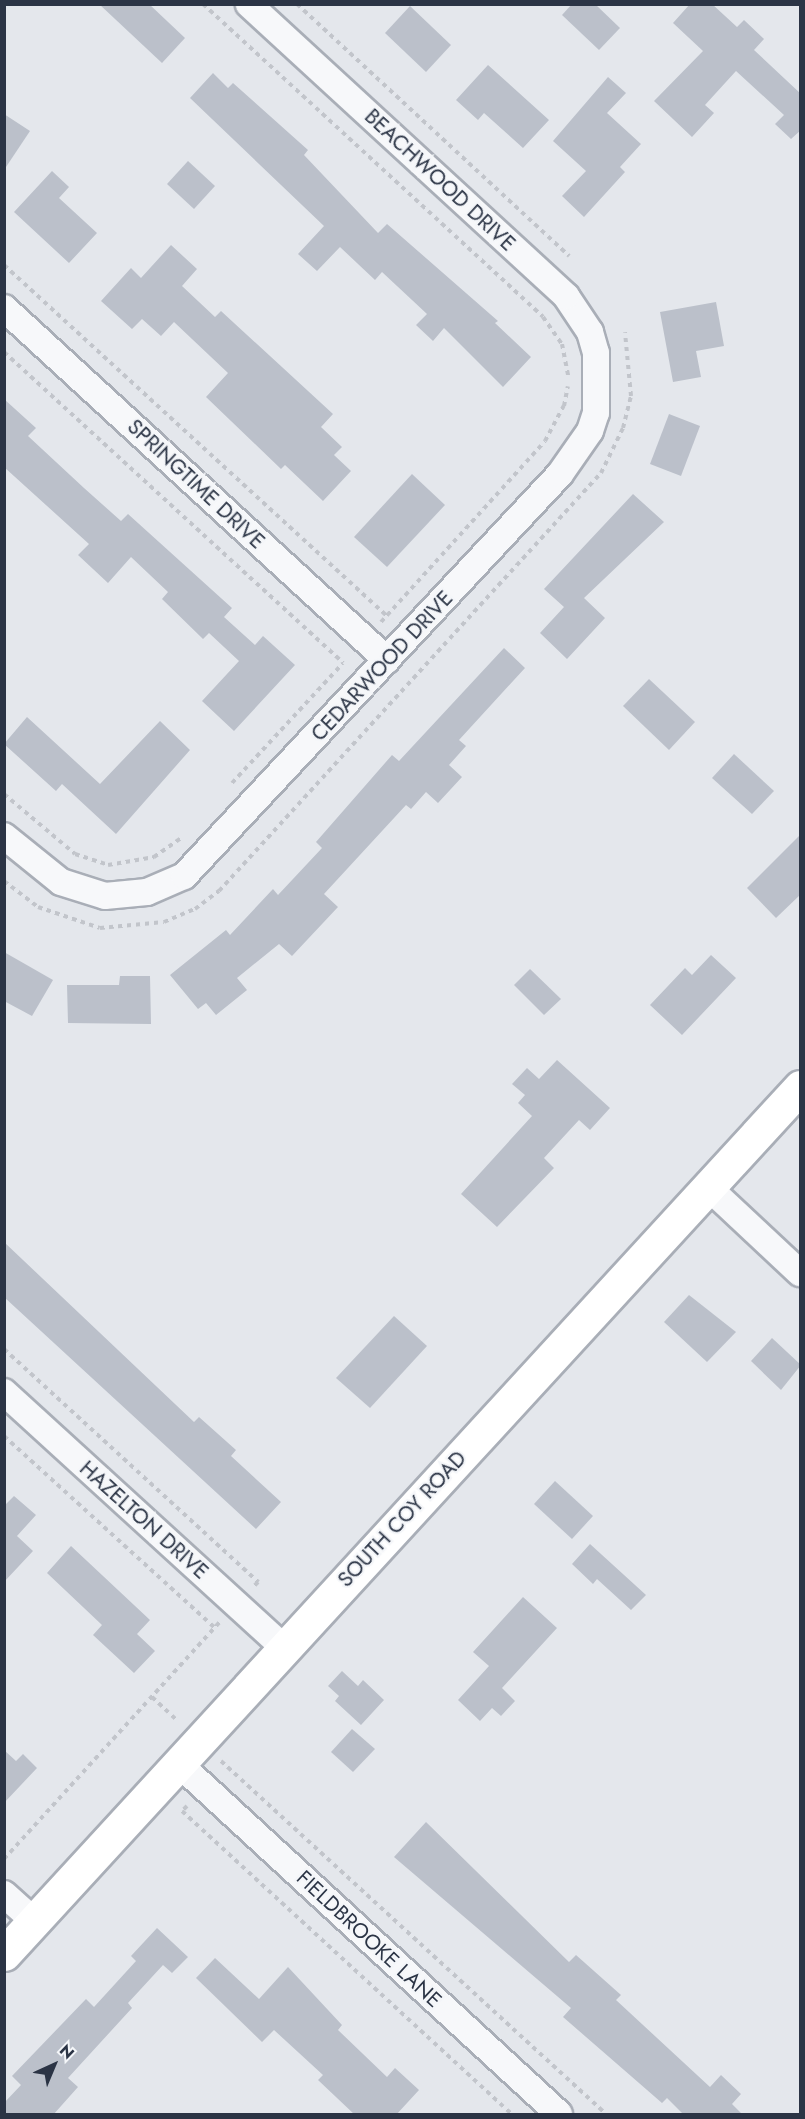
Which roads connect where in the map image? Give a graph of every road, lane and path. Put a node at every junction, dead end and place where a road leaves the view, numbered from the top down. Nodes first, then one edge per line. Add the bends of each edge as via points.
1 (203, 4) edge
2 (249, 4) edge
3 (297, 4) edge
4 (569, 256) dead end
5 (4, 265) edge
6 (4, 308) edge
7 (4, 352) edge
8 (599, 376) joint
9 (387, 616) junction
10 (395, 624) dead end
11 (376, 627) dead end
12 (347, 658) dead end
13 (387, 660) junction
14 (343, 663) junction
15 (227, 789) dead end
16 (4, 794) edge
17 (4, 836) edge
18 (184, 836) dead end
19 (801, 1087) edge
20 (708, 1187) junction
21 (801, 1273) edge
22 (4, 1392) edge
23 (4, 1436) edge
24 (214, 1628) dead end
25 (284, 1648) junction
26 (152, 1697) dead end
27 (178, 1763) junction
28 (204, 1787) junction
29 (6, 1856) edge
30 (4, 1894) edge
31 (34, 1921) junction
32 (4, 1954) edge
33 (512, 2115) edge
34 (559, 2115) edge
35 (606, 2115) edge

1 - 9 path via 543,317 566,359 564,406 545,441
2 - 8 street, BEACHWOOD DRIVE via 566,296 590,332
3 - 4 path
5 - 9 path
6 - 13 street, SPRINGTIME DRIVE
7 - 14 path
8 - 13 street, CEDARWOOD DRIVE via 596,413 571,461
9 - 10 path
9 - 11 path
12 - 14 path
13 - 17 street, CEDARWOOD DRIVE via 200,864 184,876 147,892 105,896 61,882
14 - 15 path
16 - 18 path via 69,850 108,865 154,857
19 - 20 street, SOUTH COY ROAD
20 - 21 street
20 - 25 street, SOUTH COY ROAD
22 - 25 street, HAZELTON DRIVE
23 - 24 path
25 - 27 street, SOUTH COY ROAD
26 - 29 path
27 - 28 street, FIELDBROOKE LANE
27 - 31 street, SOUTH COY ROAD
28 - 33 path via 182,1811
28 - 34 street, FIELDBROOKE LANE
28 - 35 path via 225,1764
30 - 31 street
31 - 32 street, SOUTH COY ROAD

